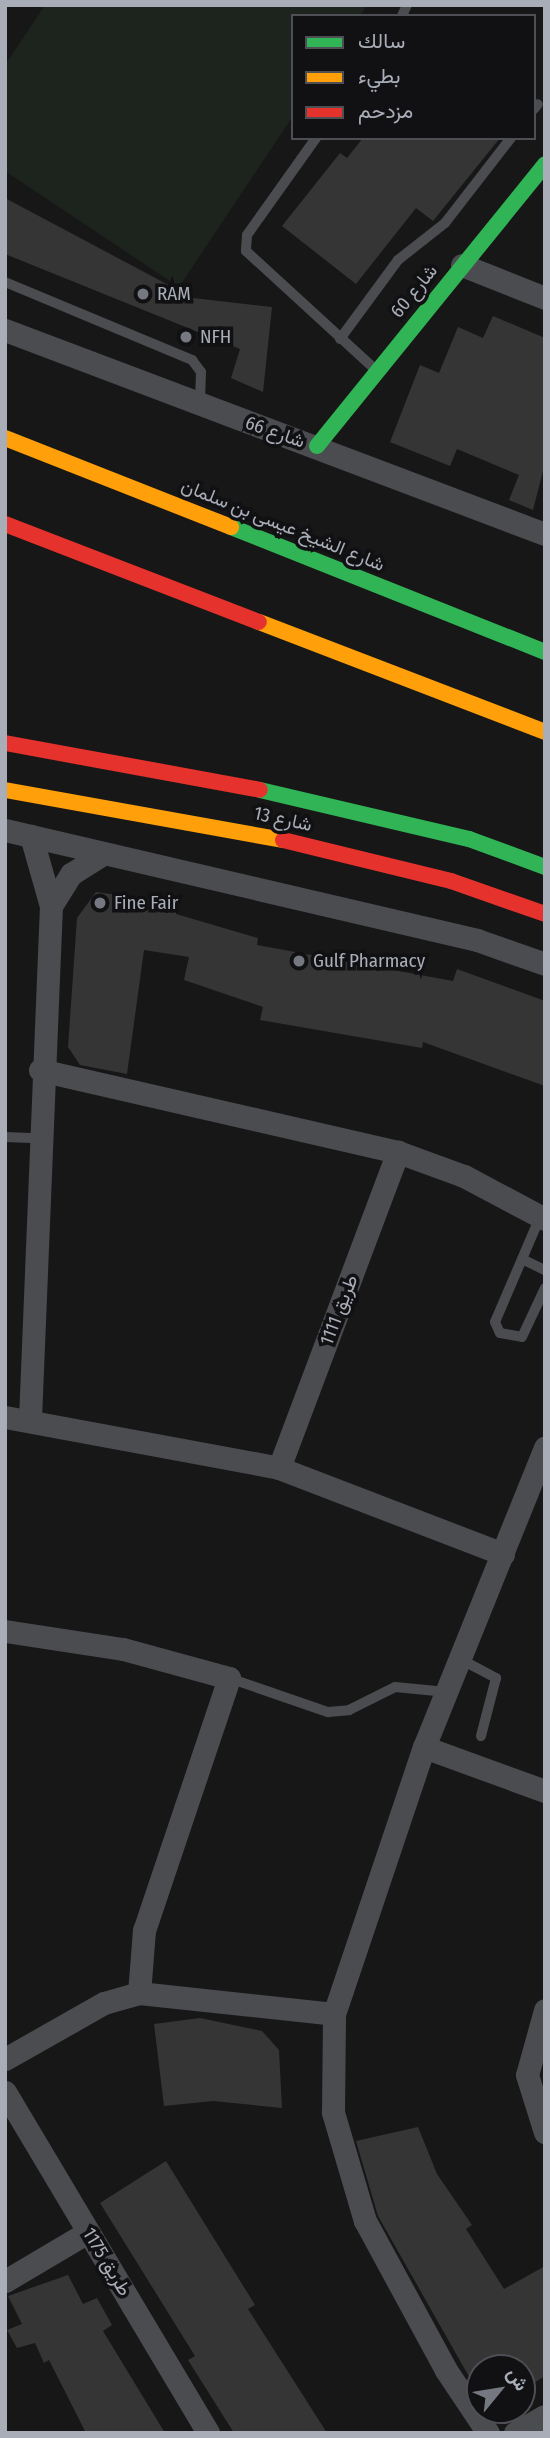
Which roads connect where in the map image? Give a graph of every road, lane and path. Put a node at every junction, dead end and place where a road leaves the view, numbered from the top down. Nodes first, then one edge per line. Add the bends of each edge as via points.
1 (315, 140) edge
2 (509, 140) edge
3 (545, 164) edge
4 (462, 265) junction
5 (5, 282) edge
6 (545, 298) edge
7 (5, 330) edge
8 (340, 340) junction
9 (377, 371) junction
10 (200, 405) junction
11 (5, 438) edge
12 (317, 446) junction
13 (5, 524) edge
14 (545, 534) edge
15 (545, 652) edge
16 (545, 732) edge
17 (5, 743) edge
18 (5, 790) edge
19 (5, 830) edge
20 (31, 836) junction
21 (104, 853) junction
22 (545, 867) edge
23 (51, 906) junction
24 (545, 914) edge
25 (545, 964) edge
26 (40, 1070) junction
27 (5, 1137) edge
28 (38, 1138) junction
29 (398, 1152) junction
30 (542, 1218) edge
31 (522, 1259) junction
32 (545, 1270) edge
33 (545, 1288) edge
34 (5, 1417) edge
35 (30, 1419) junction
36 (545, 1448) edge
37 (279, 1468) junction
38 (503, 1554) junction
39 (5, 1631) edge
40 (460, 1659) junction
41 (229, 1678) junction
42 (447, 1692) junction
43 (481, 1736) dead end
44 (424, 1747) junction
45 (545, 1791) edge
46 (139, 1993) junction
47 (545, 2010) edge
48 (334, 2014) junction
49 (5, 2059) edge
50 (5, 2092) edge
51 (545, 2132) edge
52 (88, 2232) junction
53 (5, 2281) edge
54 (545, 2416) edge
55 (208, 2433) edge
56 (488, 2433) edge
57 (515, 2433) edge

1 - 8 lane via 245,243 254,264
2 - 8 lane via 445,223 398,260
3 - 4 main road, شارع 60
4 - 6 street
4 - 9 main road, شارع 60
5 - 10 lane via 191,360 201,372
7 - 10 street, شارع 66
8 - 9 lane
9 - 12 main road, شارع 60
10 - 12 street, شارع 66
11 - 15 main road, شارع الشيخ عيسى بن سلمان
12 - 14 street, شارع 66
13 - 16 main road
17 - 22 main road, شارع 13 via 289,795 469,839
18 - 24 main road, شارع 13 via 274,838 451,881
19 - 20 street
20 - 21 street
20 - 23 street
21 - 23 street via 71,873
21 - 25 street via 477,940
23 - 26 street
26 - 28 street
26 - 29 street
27 - 28 lane
28 - 35 street
29 - 30 street via 464,1176
29 - 37 street, طريق 1111
30 - 31 lane
31 - 32 lane
31 - 33 lane via 495,1322 500,1334 522,1337
34 - 35 street
35 - 37 street
36 - 38 street
37 - 38 street
38 - 40 street
39 - 41 street via 123,1649
40 - 42 street
40 - 43 lane via 496,1678
41 - 42 lane via 328,1712 349,1710 395,1687
41 - 46 street via 144,1930
42 - 44 street
44 - 45 street
44 - 48 street
46 - 48 street
46 - 49 street via 104,2003
47 - 51 street via 527,2075
48 - 56 street via 333,2112 365,2221 446,2370
50 - 52 street, طريق 1175
52 - 53 street
52 - 55 street, طريق 1175
54 - 57 street

